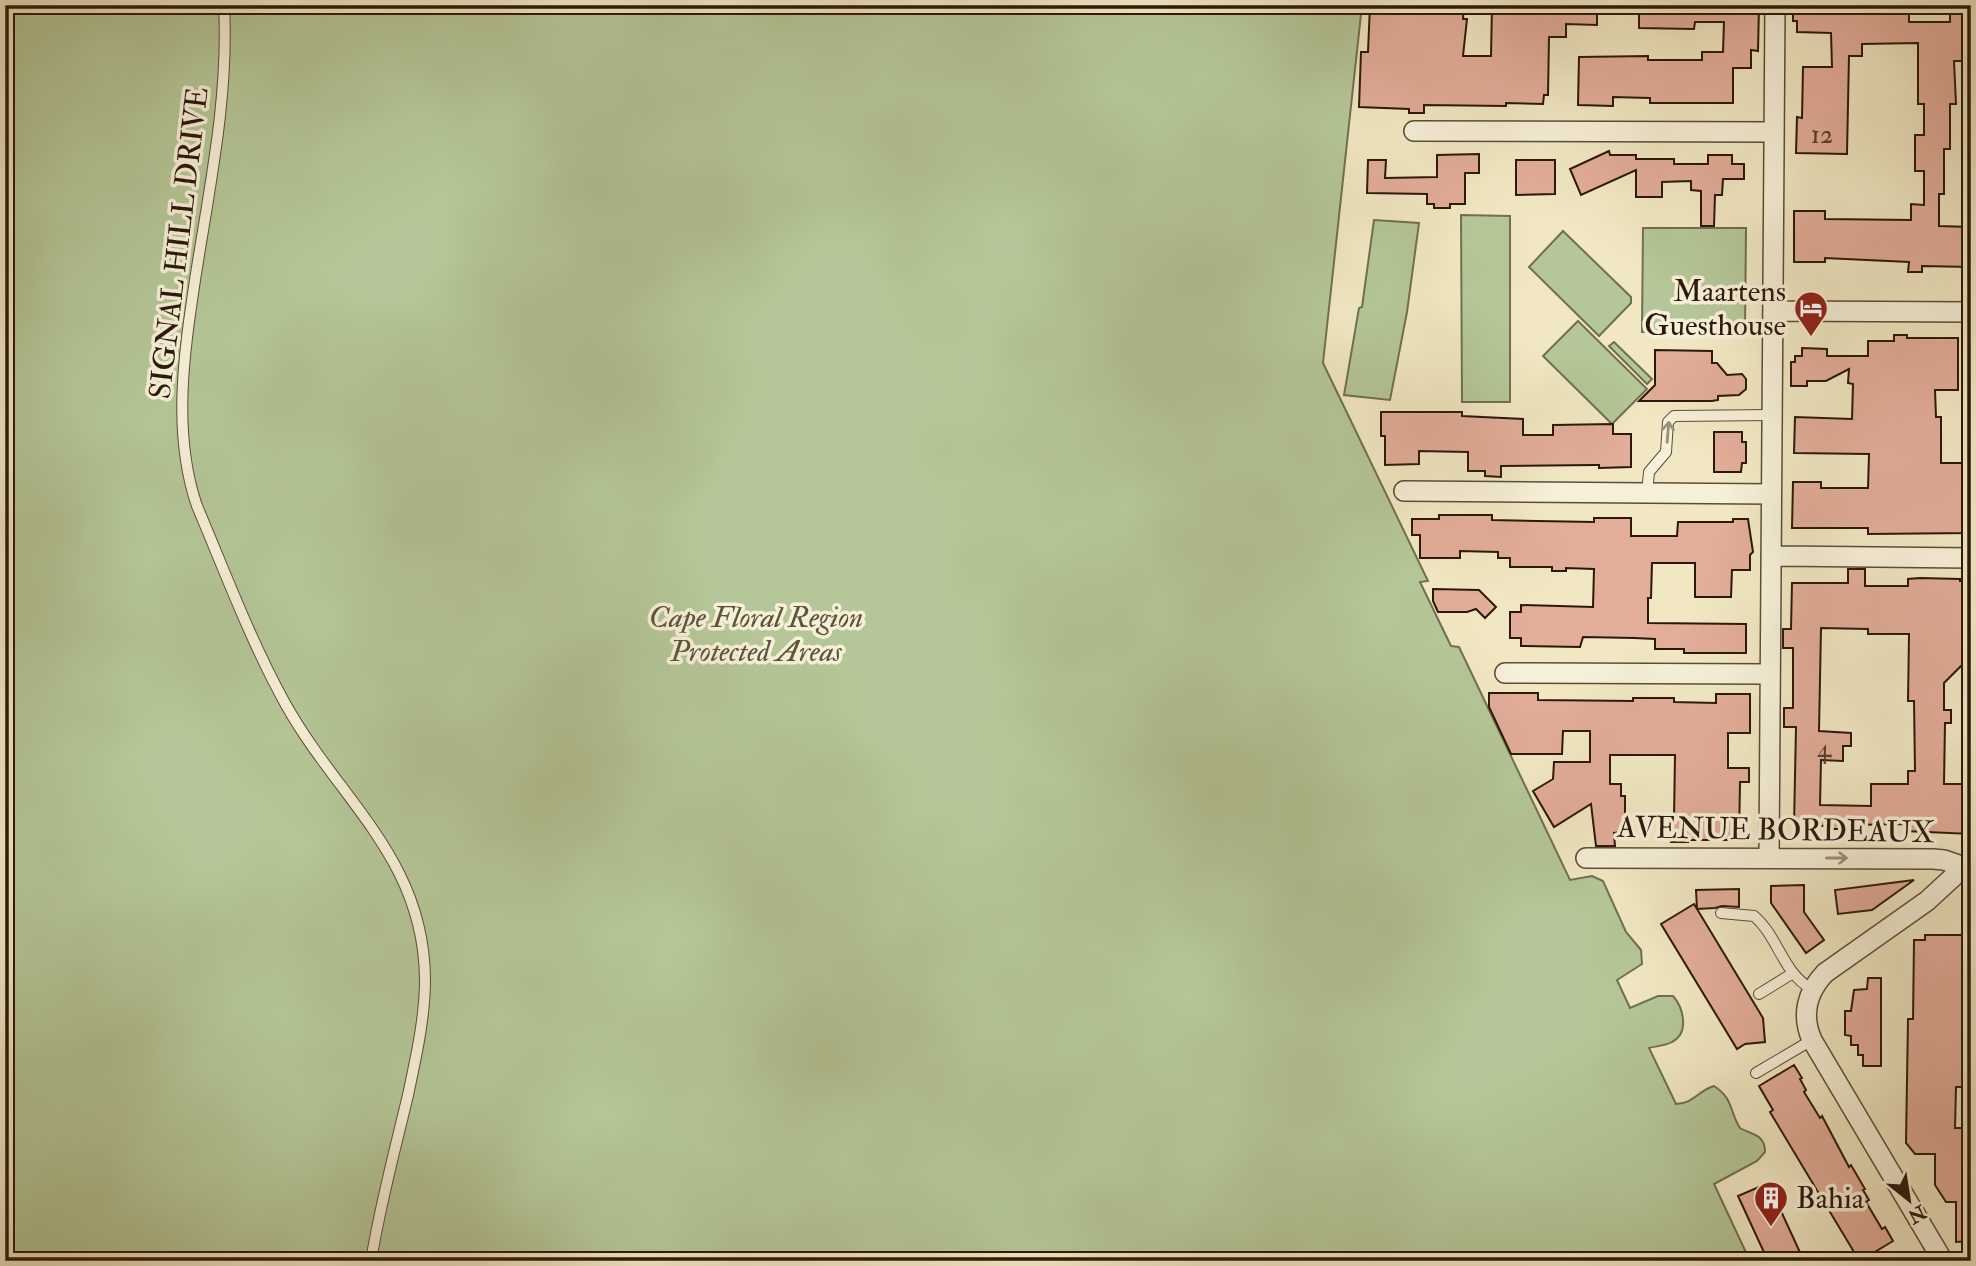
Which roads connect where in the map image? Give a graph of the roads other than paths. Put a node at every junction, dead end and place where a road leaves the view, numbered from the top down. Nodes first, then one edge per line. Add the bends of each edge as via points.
1 (224, 5) edge
2 (1774, 5) edge
3 (1414, 131) dead end
4 (1773, 132) junction
5 (1773, 311) junction
6 (1971, 312) edge
7 (1772, 415) junction
8 (1404, 491) dead end
9 (1647, 493) junction
10 (1772, 494) junction
11 (1771, 556) junction
12 (1971, 558) edge
13 (1505, 673) dead end
14 (1770, 674) junction
15 (1586, 858) dead end
16 (1769, 858) junction
17 (1967, 866) edge
18 (1721, 913) dead end
19 (1793, 973) junction
20 (1812, 989) junction
21 (1759, 994) dead end
22 (1812, 1040) junction
23 (1756, 1073) dead end
24 (371, 1261) edge
25 (1943, 1261) edge

1 - 24 lane, SIGNAL HILL DRIVE via 220,116 184,360 186,458 197,506 273,681 305,736 390,853 406,884 421,935 425,979 420,1031
2 - 4 street
3 - 4 street
4 - 5 street
5 - 6 street
5 - 7 street
9 -> 7 lane via 1648,475 1665,455 1668,422 1674,416
7 - 10 street
8 - 9 street
9 - 10 street
10 - 11 street
11 - 12 street
11 - 14 street
13 - 14 street
14 - 16 street
15 - 16 street, AVENUE BORDEAUX
16 -> 17 street, AVENUE BORDEAUX via 1944,859
17 - 20 street via 1927,901 1835,965
18 - 19 lane via 1754,916
19 - 20 lane
19 - 21 lane
20 - 22 street via 1806,1016
22 - 23 lane
22 - 25 street

